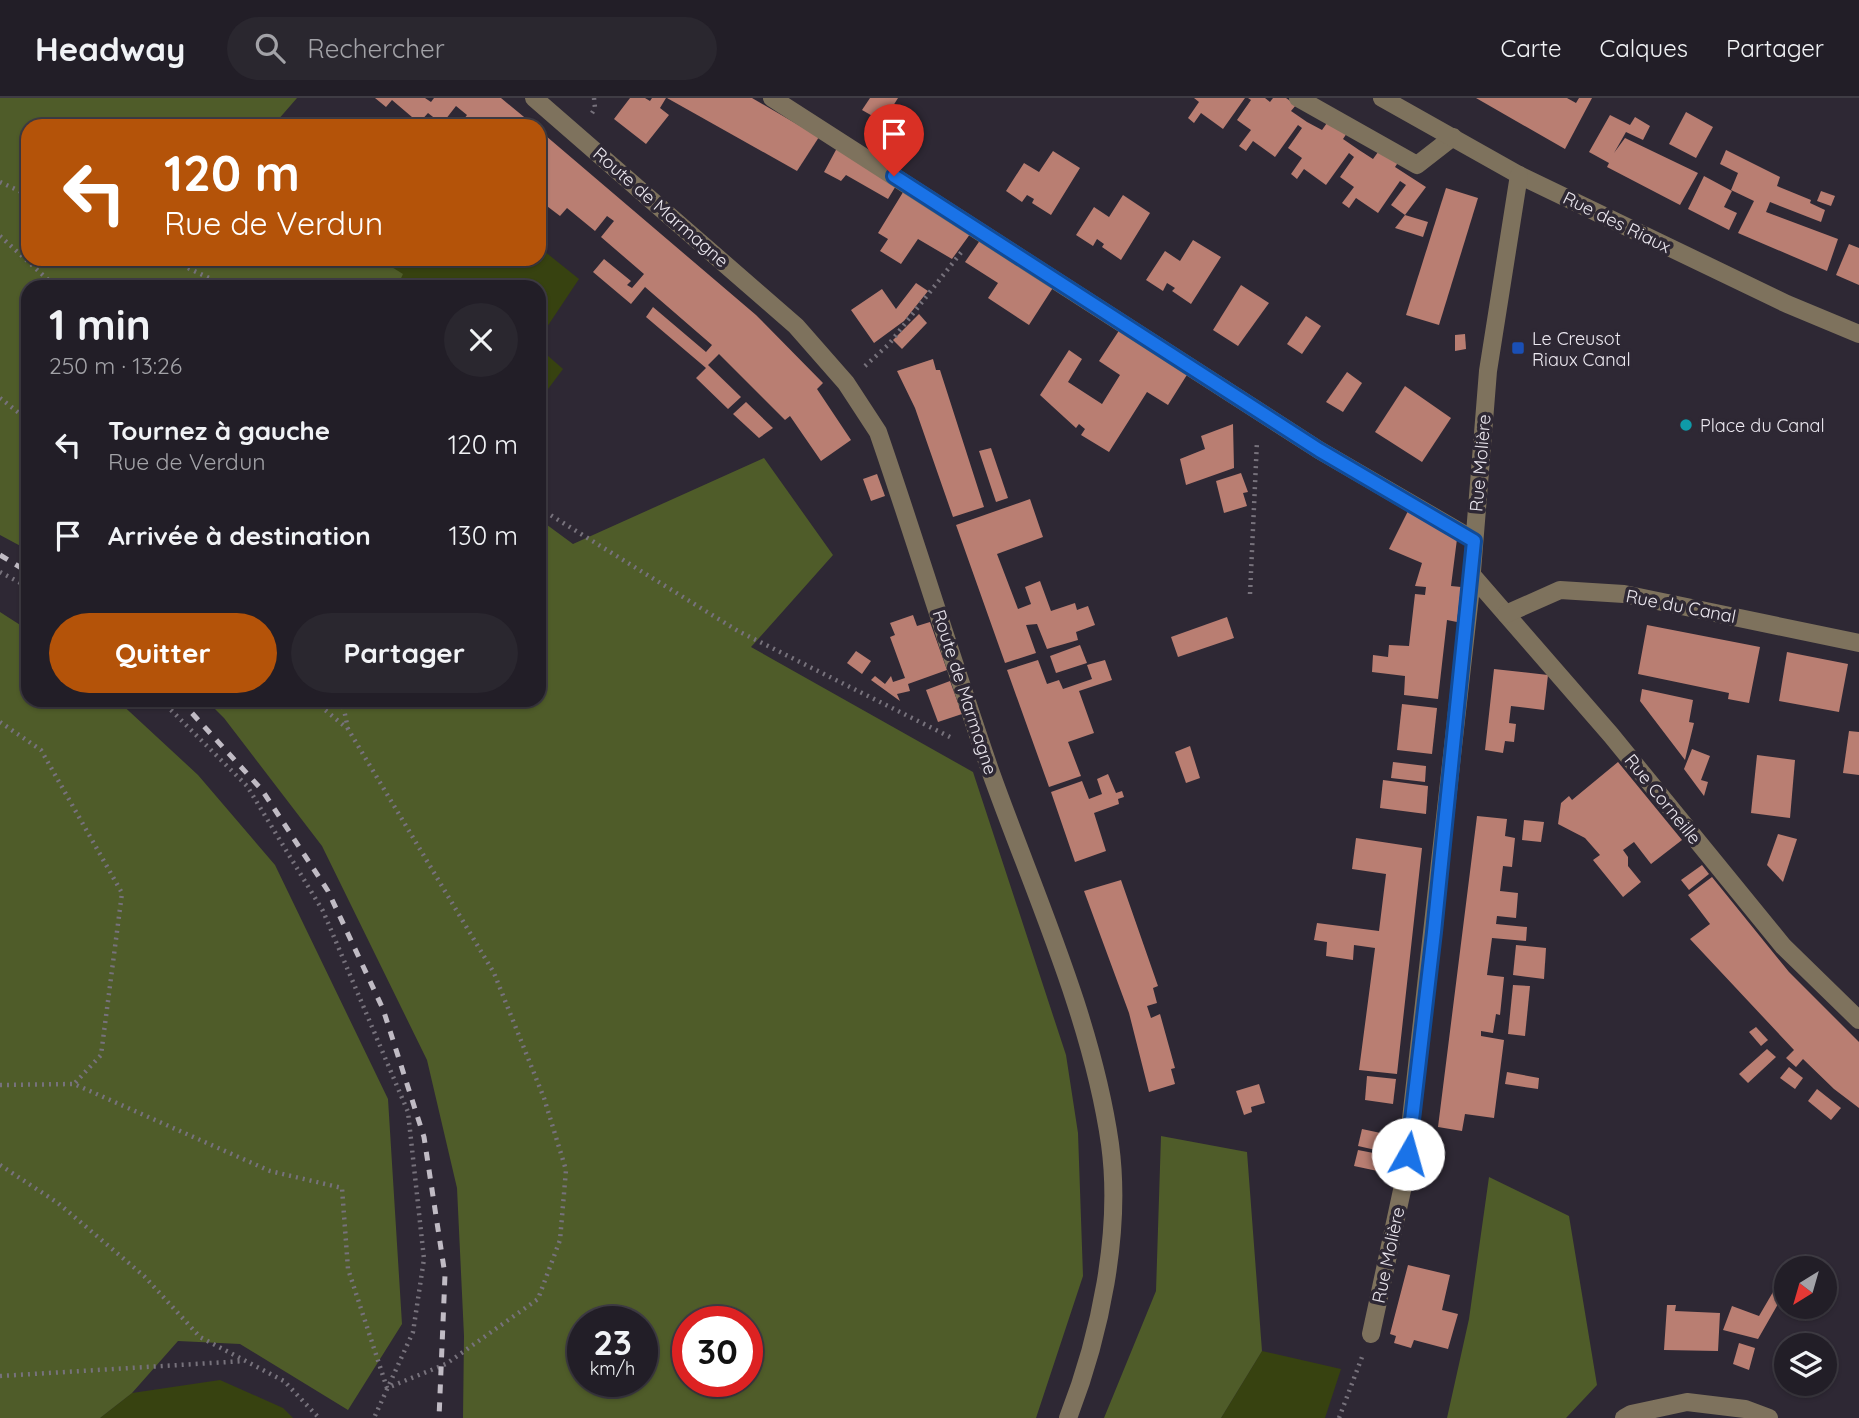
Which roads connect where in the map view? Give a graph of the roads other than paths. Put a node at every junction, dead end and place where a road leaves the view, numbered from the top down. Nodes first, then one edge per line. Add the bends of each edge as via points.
1 (534, 98) edge
2 (772, 98) edge
3 (1298, 98) edge
4 (1382, 98) edge
5 (1453, 137) junction
6 (1519, 175) junction
7 (1859, 334) edge
8 (1474, 541) junction
9 (1472, 574) junction
10 (1506, 614) junction
11 (1859, 643) edge
12 (1859, 1020) edge
13 (1371, 1334) road end
14 (1068, 1418) edge
15 (1624, 1418) edge
16 (1769, 1418) edge

1 - 14 street, Route de Marmagne via 796,326 846,383 878,432 985,755 1087,1039 1110,1145 1112,1212 1101,1311
2 - 8 street via 1259,412
3 - 5 street via 1417,165
4 - 5 street, Rue des Riaux
5 - 6 street, Rue des Riaux
6 - 7 street, Rue des Riaux
6 - 8 street, Rue Molière via 1488,371
8 - 9 street, Rue Molière
9 - 10 street, Rue Corneille
9 - 13 street, Rue Molière via 1404,1181
10 - 11 street, Rue du Canal via 1560,590 1624,594
10 - 12 street, Rue Corneille via 1783,946
15 - 16 street via 1687,1402 1745,1409

